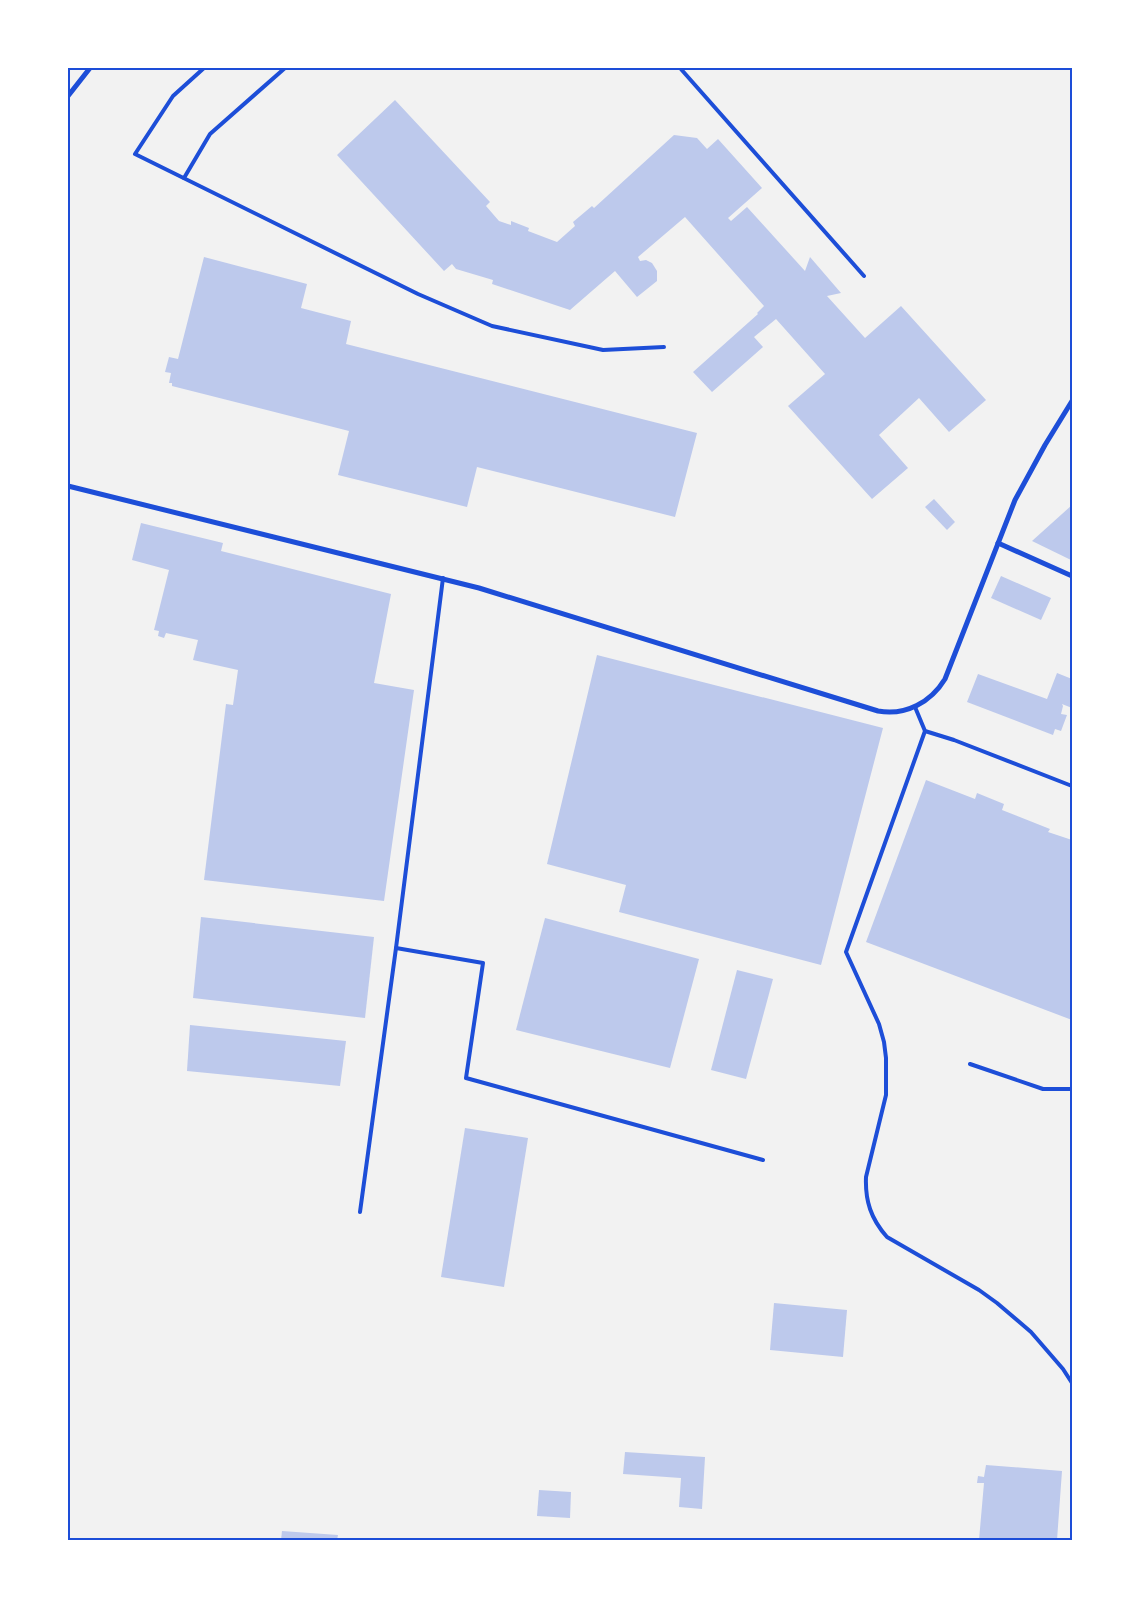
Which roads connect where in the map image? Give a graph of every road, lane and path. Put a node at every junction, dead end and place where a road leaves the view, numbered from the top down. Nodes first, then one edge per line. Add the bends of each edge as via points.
1 (90, 68) edge
2 (204, 68) edge
3 (285, 68) edge
4 (680, 68) edge
5 (68, 96) edge
6 (184, 178) junction
7 (864, 276) dead end
8 (664, 347) dead end
9 (1072, 402) edge
10 (68, 486) edge
11 (998, 543) junction
12 (1072, 576) edge
13 (443, 578) junction
14 (915, 707) junction
15 (925, 731) junction
16 (1072, 786) edge
17 (396, 948) junction
18 (970, 1064) dead end
19 (1072, 1089) edge
20 (763, 1160) dead end
21 (360, 1212) dead end
22 (1072, 1383) edge

1 - 5 street
2 - 6 lane via 173,96 135,154
3 - 6 lane via 210,134
4 - 7 lane
6 - 8 lane via 418,294 492,326 603,350
9 - 11 street via 1024,482
10 - 13 street
11 - 12 street
11 - 14 street via 946,679 934,694
13 - 14 street via 878,712 896,713
13 - 17 lane
14 - 15 lane
15 - 16 lane
15 - 22 lane via 846,952 879,1024 886,1058 886,1095 866,1177 867,1203 878,1227 887,1237 979,1290 1015,1316
17 - 20 lane via 483,963 466,1078
17 - 21 lane
18 - 19 lane via 1043,1089

